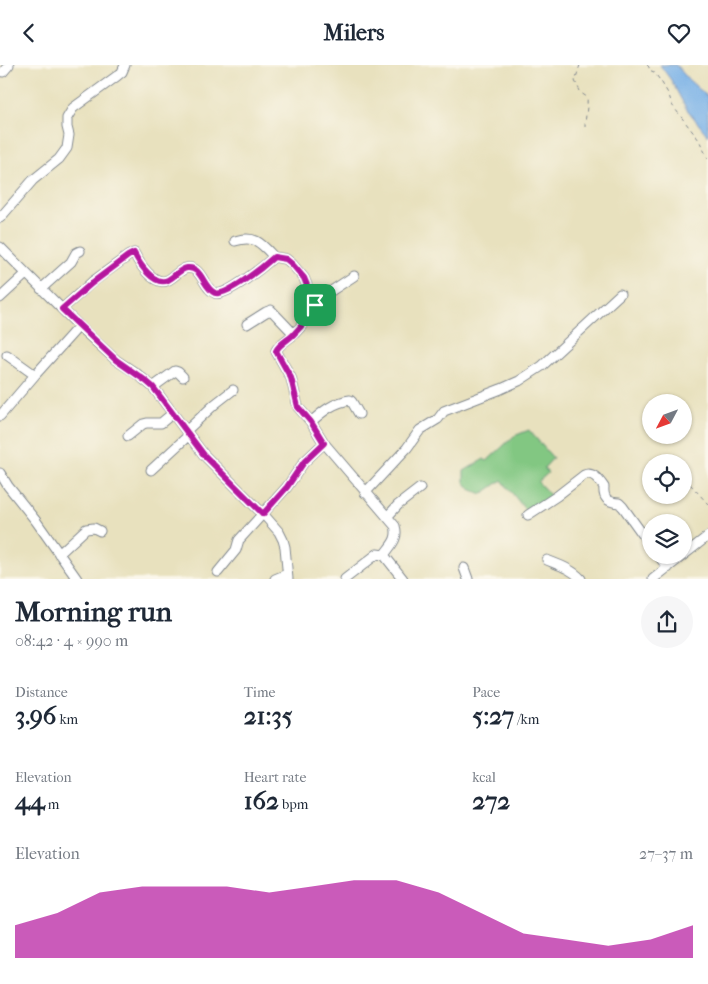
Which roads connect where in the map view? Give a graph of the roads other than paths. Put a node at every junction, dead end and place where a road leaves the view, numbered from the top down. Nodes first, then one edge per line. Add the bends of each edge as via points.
1 (125, 65) edge
2 (0, 218) edge
3 (235, 241) dead end
4 (0, 247) edge
5 (80, 251) dead end
6 (274, 257) junction
7 (26, 274) junction
8 (354, 276) dead end
9 (41, 289) junction
10 (620, 294) dead end
11 (0, 298) edge
12 (315, 305) junction
13 (62, 309) junction
14 (247, 324) dead end
15 (80, 326) junction
16 (294, 334) junction
17 (7, 355) dead end
18 (35, 375) junction
19 (183, 377) dead end
20 (153, 387) junction
21 (233, 389) dead end
22 (173, 413) junction
23 (359, 414) dead end
24 (0, 416) edge
25 (311, 422) junction
26 (188, 433) junction
27 (128, 436) dead end
28 (324, 443) junction
29 (151, 469) dead end
30 (0, 473) edge
31 (3, 487) edge
32 (420, 488) dead end
33 (365, 493) junction
34 (543, 498) dead end
35 (553, 499) junction
36 (263, 514) junction
37 (528, 515) dead end
38 (387, 517) junction
39 (100, 531) dead end
40 (642, 533) edge
41 (708, 536) edge
42 (59, 554) junction
43 (384, 555) junction
44 (547, 559) dead end
45 (665, 564) edge
46 (464, 568) dead end
47 (668, 568) junction
48 (218, 572) dead end
49 (75, 576) edge
50 (287, 577) edge
51 (64, 579) edge
52 (275, 579) edge
53 (345, 579) edge
54 (403, 579) edge
55 (468, 579) edge
56 (581, 579) edge
57 (652, 579) edge

1 - 2 street via 122,72 73,108 67,118 67,148
3 - 6 street via 251,239
4 - 7 street
5 - 9 street
6 - 12 street via 286,259 304,278
6 - 13 street via 259,271 217,293 194,269 188,267 166,281 153,278 134,253
7 - 9 street
7 - 11 street
8 - 12 street
9 - 13 street
10 - 33 street via 542,366 502,389 444,411 438,419 420,430 407,449
12 - 16 street
13 - 15 street
14 - 16 street via 271,310
15 - 18 street
15 - 20 street via 116,360
16 - 25 street via 276,351 291,378 298,407
17 - 18 street
18 - 24 street
19 - 20 street via 174,371
20 - 22 street
21 - 26 street
22 - 26 street
22 - 27 street via 161,423 143,424
23 - 25 street via 350,399 326,409
25 - 28 street
26 - 29 street
26 - 36 street via 204,455
28 - 33 street
28 - 36 street via 304,462
30 - 31 street
31 - 42 street via 36,521
32 - 38 street
33 - 38 street
34 - 35 street
35 - 37 street
35 - 40 street via 587,473 592,474 604,487 608,501 623,507
36 - 48 street
36 - 50 street via 283,540
38 - 43 street via 395,526 396,538
39 - 42 street via 86,529
41 - 47 street
42 - 49 street
43 - 53 street via 377,554
43 - 54 street
44 - 56 street
45 - 47 street
46 - 55 street
47 - 57 street
49 - 51 street
50 - 52 street

